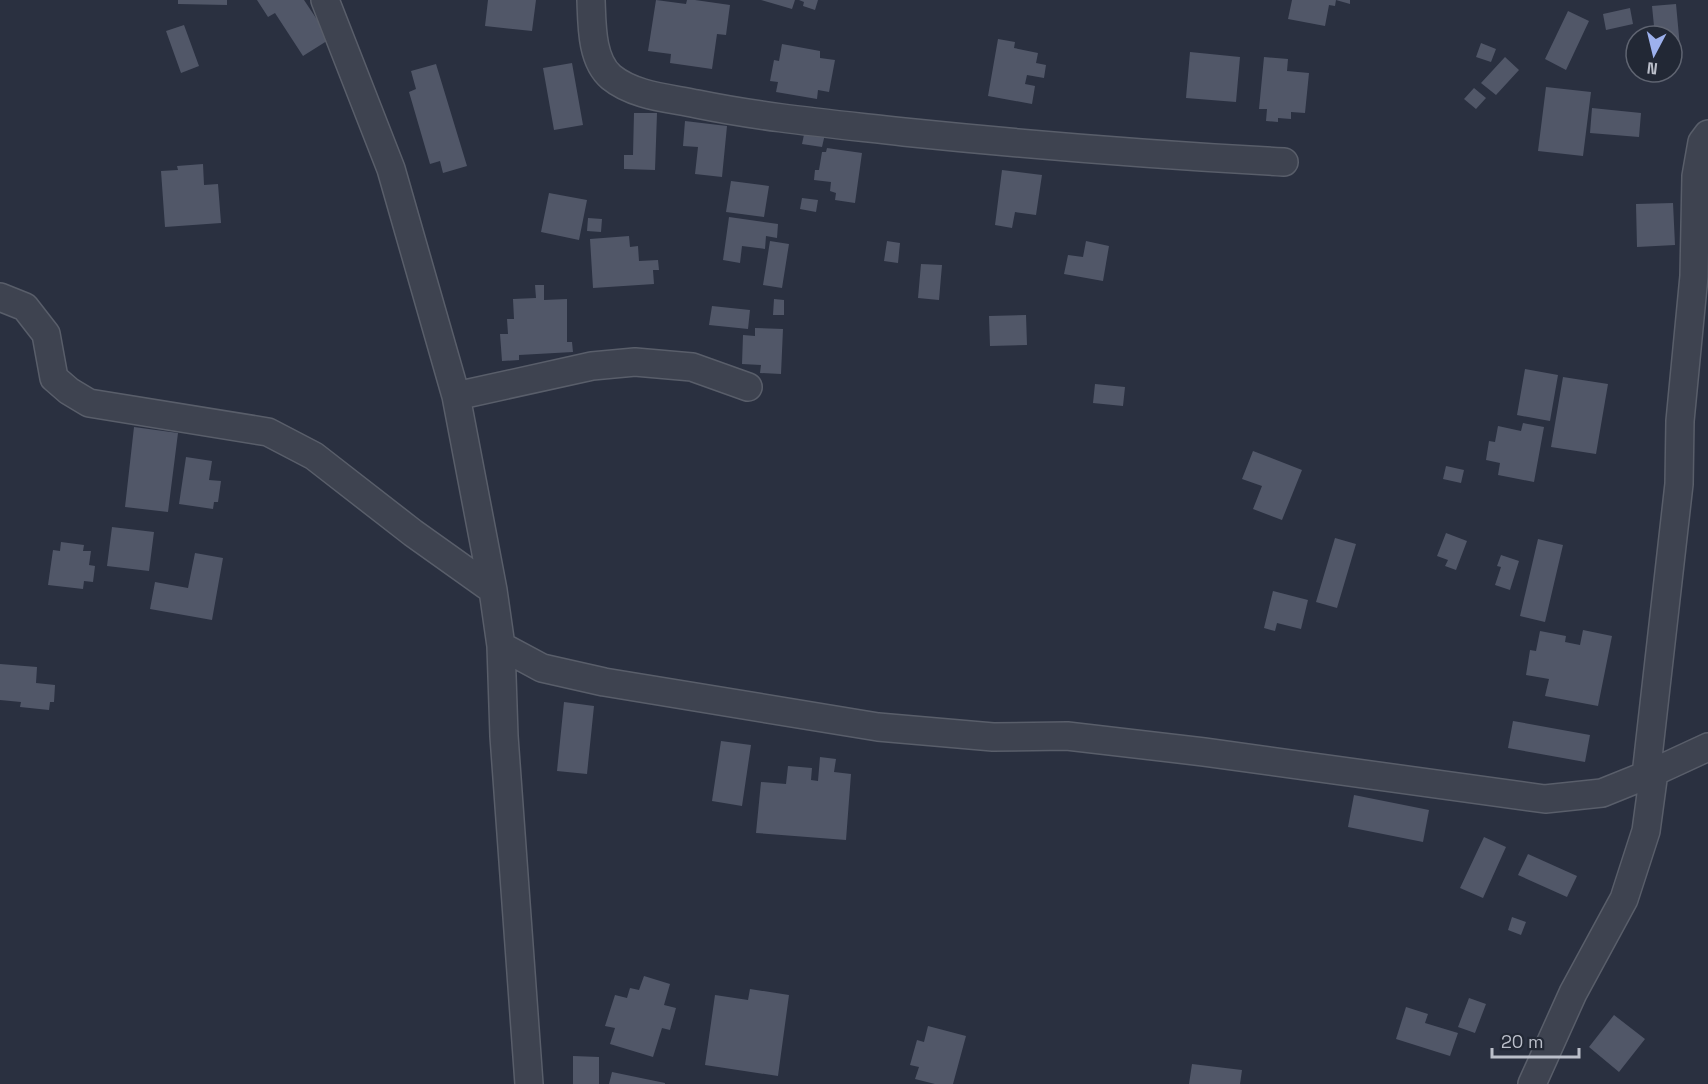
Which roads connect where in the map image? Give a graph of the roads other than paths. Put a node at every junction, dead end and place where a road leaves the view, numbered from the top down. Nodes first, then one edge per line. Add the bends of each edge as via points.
1 (325, 0) edge
2 (591, 0) edge
3 (1708, 134) edge
4 (1284, 162) dead end
5 (0, 297) edge
6 (748, 387) dead end
7 (456, 396) junction
8 (492, 590) junction
9 (501, 646) junction
10 (1708, 747) edge
11 (1650, 774) junction
12 (529, 1084) edge
13 (1532, 1084) edge

1 - 7 street via 391,169
2 - 4 street via 598,57 610,76 634,90 751,115 1147,155
3 - 11 street via 1702,142 1696,176 1694,276 1680,421 1679,484
5 - 8 street via 25,307 46,334 54,378 89,403 268,432 314,456
6 - 7 street via 692,366 635,362 592,366
7 - 8 street
8 - 9 street
9 - 11 street via 542,668 604,682 878,727 993,737 1067,736 1545,799 1602,793
9 - 12 street
10 - 11 street
11 - 13 street via 1646,831 1624,899

